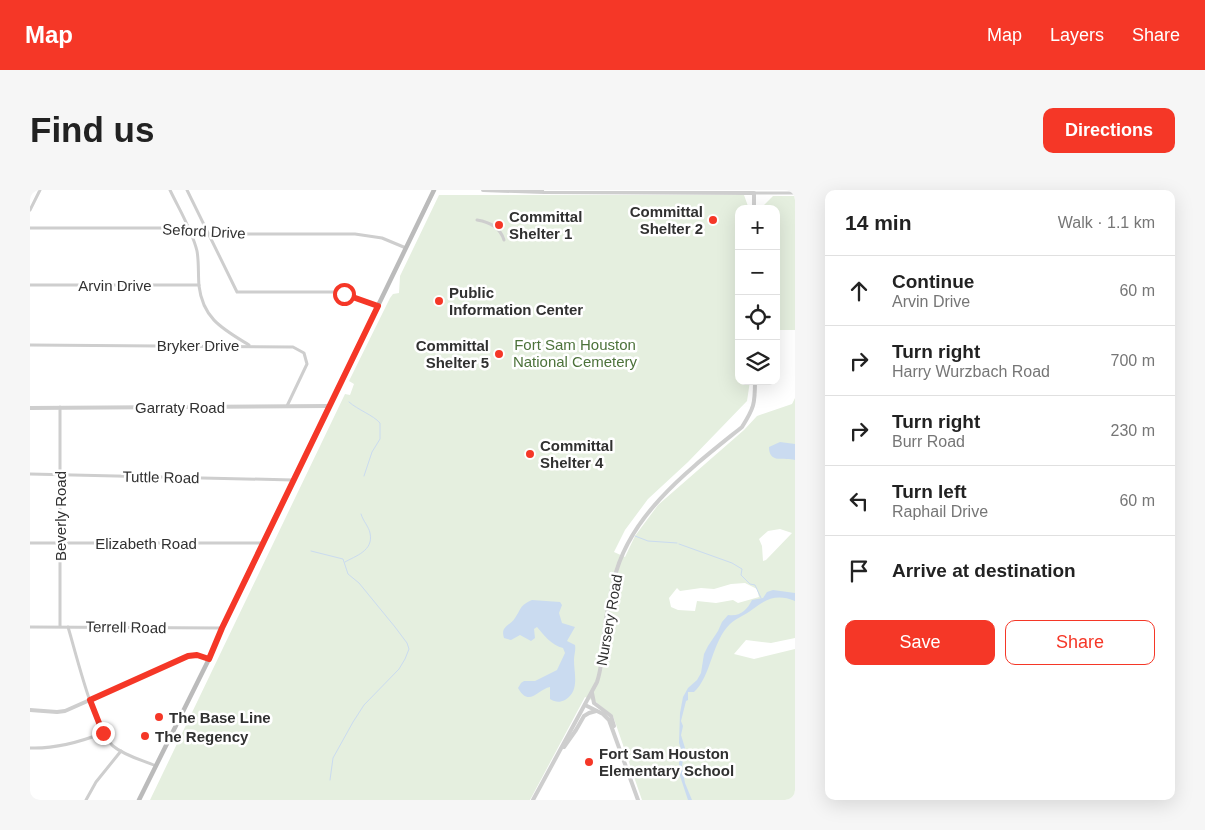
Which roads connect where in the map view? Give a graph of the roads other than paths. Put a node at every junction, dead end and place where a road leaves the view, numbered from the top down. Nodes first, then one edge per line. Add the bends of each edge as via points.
1 (40, 190) edge
2 (170, 190) edge
3 (187, 190) edge
4 (434, 190) edge
5 (483, 190) edge
6 (789, 191) edge
7 (754, 193) junction
8 (795, 193) edge
9 (754, 205) edge
10 (30, 210) edge
11 (477, 220) dead end
12 (30, 228) edge
13 (188, 228) junction
14 (209, 234) junction
15 (504, 240) dead end
16 (406, 248) junction
17 (30, 285) edge
18 (199, 285) junction
19 (378, 306) junction
20 (30, 345) edge
21 (250, 346) junction
22 (755, 385) edge
23 (329, 406) junction
24 (60, 407) junction
25 (287, 407) junction
26 (30, 408) edge
27 (30, 474) edge
28 (60, 474) junction
29 (293, 480) junction
30 (60, 542) junction
31 (30, 543) edge
32 (263, 543) junction
33 (60, 626) junction
34 (30, 627) edge
35 (68, 627) junction
36 (222, 628) junction
37 (209, 659) junction
38 (592, 692) junction
39 (90, 700) junction
40 (585, 705) junction
41 (30, 710) edge
42 (597, 711) junction
43 (614, 731) junction
44 (103, 733) junction
45 (30, 748) edge
46 (120, 751) junction
47 (559, 752) junction
48 (156, 766) junction
49 (86, 800) edge
50 (139, 800) edge
51 (533, 800) edge
52 (638, 800) edge

1 - 10 street
2 - 13 street
3 - 14 street
4 - 16 main road
5 - 7 street
6 - 7 street
6 - 8 street
7 - 9 street
11 - 15 street via 494,225
12 - 13 street, Seford Drive
13 - 14 street, Seford Drive
13 - 18 street via 196,250
14 - 16 street, Seford Drive via 355,234 382,238
14 - 19 street via 237,292 339,292
16 - 19 main road
17 - 18 street, Arvin Drive
18 - 21 street via 203,304 210,316
19 - 23 main road
20 - 21 street, Bryker Drive
21 - 25 street, Bryker Drive via 292,346 304,353 306,368
22 - 38 street, Nursery Road via 755,401 742,427 653,506 628,542 615,577 605,624 602,664
23 - 25 street, Garraty Road
23 - 29 main road
24 - 25 street, Garraty Road
24 - 26 street, Garraty Road
24 - 28 street, Beverly Road
27 - 28 street, Tuttle Road
28 - 29 street, Tuttle Road
28 - 30 street, Beverly Road
29 - 32 main road
30 - 31 street, Elizabeth Road
30 - 32 street, Elizabeth Road
30 - 33 street, Beverly Road
32 - 36 main road
33 - 34 street, Terrell Road
33 - 35 street, Terrell Road
35 - 36 street, Terrell Road
35 - 39 street
36 - 37 main road
37 - 39 street via 188,656
37 - 48 main road
38 - 40 street, Nursery Road
38 - 43 street via 595,705 612,718
39 - 41 street via 61,712
39 - 44 street
40 - 42 street
40 - 47 street, Nursery Road
42 - 43 street via 607,717
42 - 47 street via 584,716
43 - 52 street
44 - 45 street via 72,744
44 - 46 street
46 - 48 street
46 - 49 street
47 - 51 street
48 - 50 main road

